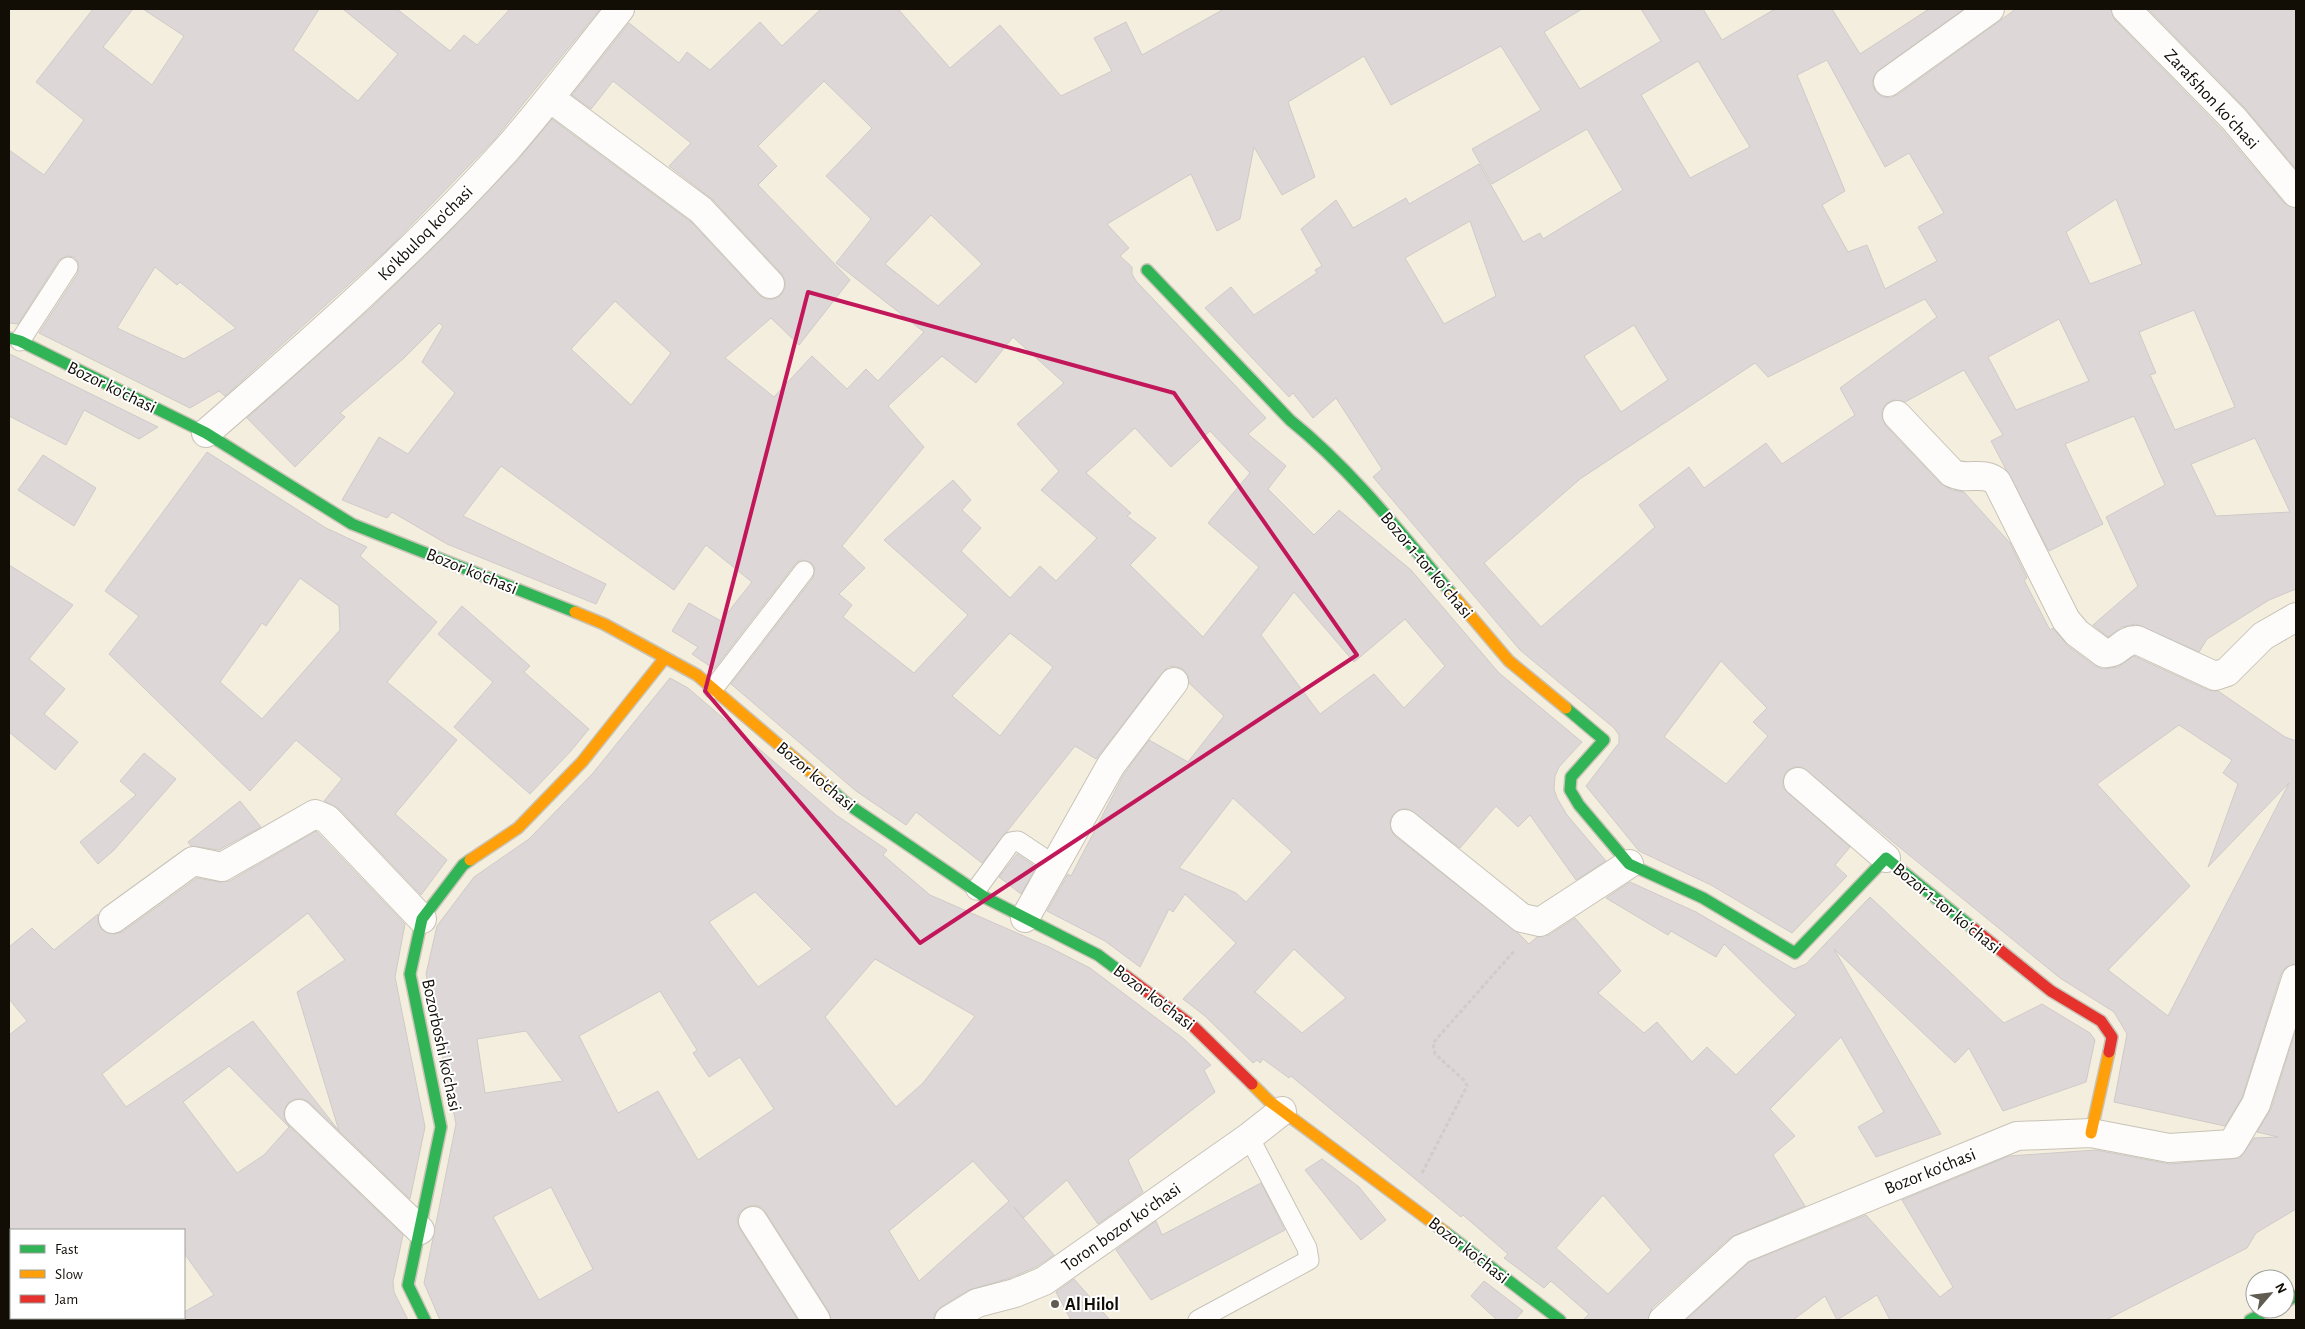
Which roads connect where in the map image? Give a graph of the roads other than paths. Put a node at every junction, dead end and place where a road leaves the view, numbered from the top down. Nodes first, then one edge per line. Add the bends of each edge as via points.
1 (620, 9) edge
2 (1990, 9) edge
3 (2126, 9) edge
4 (1888, 82) dead end
5 (550, 98) junction
6 (2296, 193) edge
7 (68, 267) dead end
8 (1147, 270) dead end
9 (770, 284) dead end
10 (14, 340) edge
11 (1897, 415) dead end
12 (206, 433) junction
13 (804, 571) dead end
14 (2296, 618) edge
15 (664, 659) junction
16 (1174, 682) dead end
17 (713, 689) junction
18 (1798, 782) dead end
19 (1405, 824) dead end
20 (1886, 858) junction
21 (1629, 864) junction
22 (1054, 865) junction
23 (976, 890) junction
24 (1026, 918) junction
25 (112, 919) dead end
26 (422, 919) junction
27 (2296, 979) edge
28 (1282, 1111) junction
29 (299, 1114) dead end
30 (2091, 1133) junction
31 (1249, 1137) junction
32 (753, 1221) dead end
33 (420, 1230) junction
34 (425, 1320) edge
35 (816, 1320) edge
36 (950, 1320) edge
37 (1198, 1320) edge
38 (1560, 1320) edge
39 (1663, 1320) edge

1 - 5 street, Ko'kbuloq ko'chasi
2 - 4 street
3 - 6 street, Zarafshon koʻchasi via 2234,119
5 - 9 street via 701,210
5 - 12 street, Ko'kbuloq ko'chasi via 416,245 342,315
7 - 10 lane
8 - 21 street, Bozor 1-tor koʻchasi via 1290,420 1354,478 1509,661 1604,740 1572,777 1570,790
10 - 12 street, Bozor ko'chasi
11 - 14 street via 1952,473 1964,477 1986,476 1997,482 2066,620 2077,633 2104,653 2115,652 2127,641 2137,640 2220,676 2263,636
12 - 15 street, Bozor ko'chasi via 352,524 604,624
13 - 17 lane
15 - 17 street, Bozor ko'chasi via 697,674
15 - 26 street, Bozorboshi ko'chasi via 582,762 518,828 464,865
16 - 22 street via 1111,765
17 - 23 street, Bozor ko'chasi via 846,803
18 - 20 street
19 - 21 street via 1522,918 1540,922
20 - 21 street, Bozor 1-tor koʻchasi via 1795,953 1703,898
20 - 30 street, Bozor 1-tor koʻchasi via 2051,991 2101,1022 2112,1037
22 - 23 lane via 1018,842 1011,842
22 - 24 street
23 - 24 street, Bozor ko'chasi
24 - 28 street, Bozor ko'chasi via 1098,955 1194,1026
25 - 26 street via 193,862 222,867 315,814 327,820
26 - 33 street, Bozorboshi ko'chasi via 410,974 441,1127
27 - 30 street, Bozor ko'chasi via 2256,1104 2232,1144 2168,1148
28 - 31 street, Toron bozor koʻchasi
28 - 38 street, Bozor ko'chasi
29 - 33 street
30 - 39 street, Bozor ko'chasi via 2017,1136 1741,1248
31 - 36 street, Toron bozor koʻchasi via 1044,1281 977,1303
31 - 37 lane via 1307,1248 1308,1260
32 - 35 street
33 - 34 street, Bozorboshi ko'chasi via 408,1285

